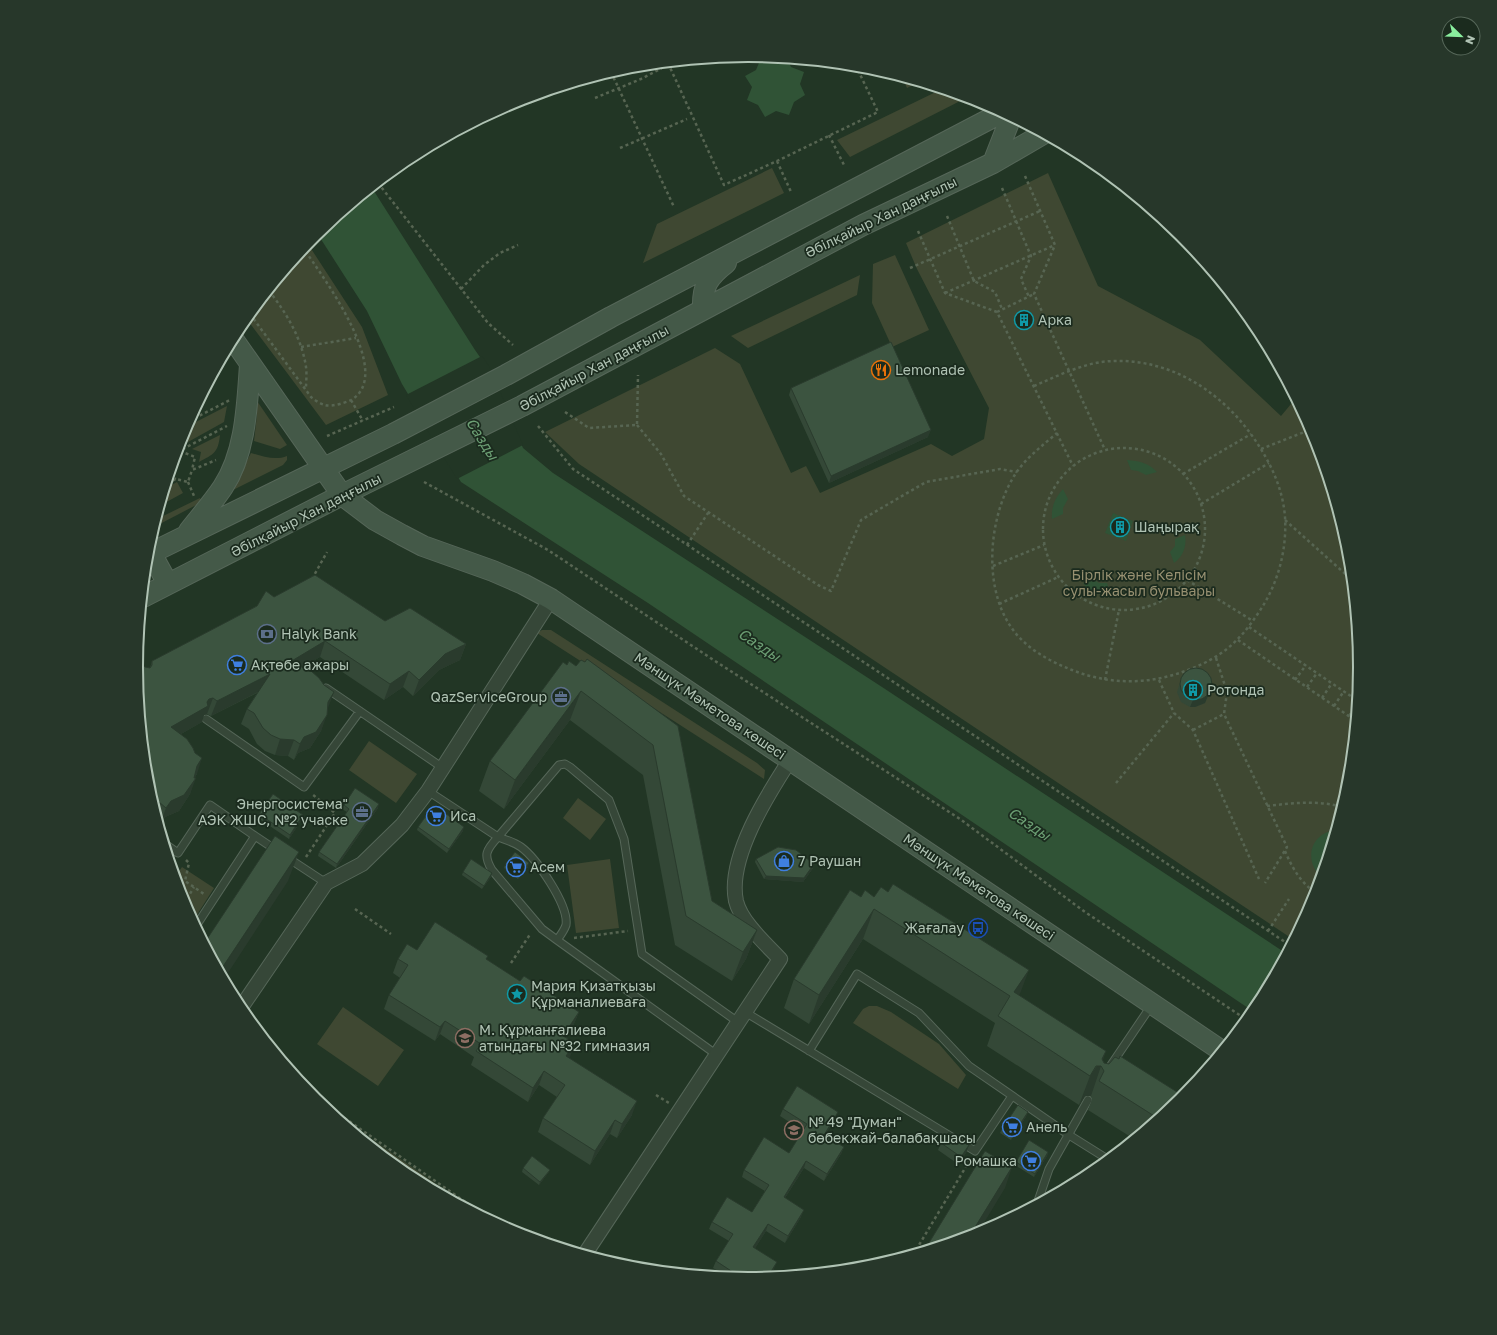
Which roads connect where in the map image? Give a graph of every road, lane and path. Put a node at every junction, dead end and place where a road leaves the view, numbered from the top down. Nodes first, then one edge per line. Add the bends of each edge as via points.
1 (670, 67) edge
2 (662, 68) dead end
3 (859, 73) edge
4 (614, 78) edge
5 (619, 88) junction
6 (595, 98) dead end
7 (997, 115) edge
8 (686, 119) dead end
9 (1009, 121) edge
10 (829, 135) junction
11 (1039, 136) edge
12 (642, 138) junction
13 (620, 148) dead end
14 (777, 161) junction
15 (993, 163) junction
16 (844, 165) dead end
17 (1025, 176) dead end
18 (381, 186) edge
19 (1002, 188) dead end
20 (791, 192) dead end
21 (674, 207) dead end
22 (1040, 211) junction
23 (947, 216) dead end
24 (1016, 221) junction
25 (918, 231) dead end
26 (750, 244) junction
27 (1055, 244) junction
28 (518, 245) dead end
29 (960, 246) junction
30 (307, 253) edge
31 (1031, 256) junction
32 (930, 259) junction
33 (910, 268) dead end
34 (974, 281) junction
35 (461, 289) junction
36 (945, 293) junction
37 (272, 294) edge
38 (1034, 294) junction
39 (1029, 297) junction
40 (703, 309) junction
41 (1002, 309) junction
42 (997, 312) junction
43 (254, 319) edge
44 (356, 338) junction
45 (237, 345) edge
46 (514, 345) dead end
47 (301, 347) junction
48 (250, 365) junction
49 (1069, 371) junction
50 (638, 375) dead end
51 (1034, 386) junction
52 (306, 390) junction
53 (230, 400) dead end
54 (351, 400) junction
55 (394, 407) dead end
56 (565, 412) dead end
57 (198, 417) edge
58 (363, 421) junction
59 (637, 424) junction
60 (227, 426) dead end
61 (538, 426) dead end
62 (1306, 431) edge
63 (1057, 433) junction
64 (1251, 434) junction
65 (327, 436) dead end
66 (185, 448) edge
67 (1261, 449) junction
68 (1105, 450) junction
69 (183, 453) edge
70 (216, 460) dead end
71 (1269, 463) junction
72 (1073, 466) junction
73 (322, 468) junction
74 (192, 470) junction
75 (1018, 472) junction
76 (1183, 474) junction
77 (176, 479) joint
78 (173, 480) edge
79 (188, 482) junction
80 (424, 482) dead end
81 (342, 495) junction
82 (194, 496) dead end
83 (1201, 504) junction
84 (708, 513) junction
85 (1285, 520) junction
86 (186, 535) junction
87 (687, 545) junction
88 (1044, 545) junction
89 (155, 551) edge
90 (327, 552) dead end
91 (153, 560) edge
92 (993, 566) junction
93 (1347, 575) edge
94 (1058, 576) junction
95 (1187, 580) junction
96 (311, 582) edge
97 (168, 584) junction
98 (147, 595) edge
99 (551, 599) junction
100 (999, 604) junction
101 (1119, 610) junction
102 (1253, 621) junction
103 (1249, 627) junction
104 (1238, 640) junction
105 (1216, 658) junction
106 (1306, 665) junction
107 (1317, 673) junction
108 (1159, 679) junction
109 (1105, 680) junction
110 (1296, 680) junction
111 (1332, 683) junction
112 (322, 686) edge
113 (1307, 688) junction
114 (1344, 691) junction
115 (1322, 698) junction
116 (1353, 698) edge
117 (1334, 706) junction
118 (1353, 710) edge
119 (360, 712) junction
120 (1174, 714) junction
121 (1224, 714) junction
122 (1349, 716) junction
123 (1352, 718) edge
124 (206, 719) edge
125 (1193, 730) junction
126 (790, 760) junction
127 (443, 768) junction
128 (1116, 783) dead end
129 (304, 787) junction
130 (428, 791) junction
131 (1337, 805) edge
132 (1267, 806) junction
133 (255, 836) junction
134 (498, 837) junction
135 (171, 849) edge
136 (1285, 850) junction
137 (178, 854) junction
138 (300, 866) junction
139 (1259, 879) dead end
140 (326, 883) junction
141 (1265, 883) dead end
142 (194, 887) junction
143 (1312, 889) edge
144 (188, 897) edge
145 (1289, 899) dead end
146 (213, 900) junction
147 (355, 909) dead end
148 (199, 921) edge
149 (537, 924) junction
150 (639, 929) junction
151 (1268, 931) junction
152 (391, 934) dead end
153 (556, 940) junction
154 (1287, 944) edge
155 (511, 963) dead end
156 (244, 1003) edge
157 (1153, 1004) junction
158 (742, 1017) junction
159 (1243, 1017) edge
160 (1219, 1049) edge
161 (809, 1052) junction
162 (717, 1055) junction
163 (1108, 1070) edge
164 (656, 1095) dead end
165 (1012, 1096) junction
166 (1088, 1100) edge
167 (672, 1105) dead end
168 (341, 1115) edge
169 (1069, 1135) junction
170 (975, 1151) junction
171 (1105, 1157) edge
172 (1039, 1199) edge
173 (469, 1205) edge
174 (916, 1249) edge
175 (587, 1251) edge

1 - 14 path via 724,185
2 - 5 path
3 - 10 path via 878,112
4 - 5 path
5 - 6 path
5 - 12 path
7 - 26 main road
8 - 12 path
9 - 15 main road
10 - 14 path
10 - 16 path
11 - 15 main road, Әбілқайыр Хан даңғылы
12 - 13 path
12 - 21 path
14 - 20 path
15 - 40 main road, Әбілқайыр Хан даңғылы via 885,213
17 - 22 path
18 - 35 path
19 - 24 path
22 - 24 path
22 - 27 path
23 - 29 path
24 - 29 path
24 - 31 path
25 - 32 path
26 - 40 main road via 715,271 702,295
26 - 73 main road via 506,376
27 - 31 path
27 - 38 path
28 - 35 path via 500,253 484,265
29 - 32 path
29 - 34 path
30 - 44 path via 346,314
31 - 34 path
31 - 39 path via 1021,279
32 - 33 path
32 - 36 path
34 - 36 path
34 - 41 path via 995,292
35 - 46 path via 488,323
36 - 42 path
37 - 47 path via 282,308
38 - 39 path
38 - 49 path
39 - 41 path
40 - 81 main road, Әбілқайыр Хан даңғылы via 522,406
41 - 42 path
42 - 51 path
43 - 52 path
44 - 47 path
44 - 54 path via 363,353 365,381 358,396
45 - 48 main road, Мәншүк Мәметова көшесі
47 - 52 path via 306,367
48 - 73 main road, Мәншүк Мәметова көшесі
48 - 86 main road via 243,432 234,463 223,486
49 - 51 path
49 - 64 path via 1101,362 1136,362 1170,370 1214,395 1237,415
49 - 68 path
50 - 59 path
51 - 63 path
52 - 54 path via 325,406
53 - 57 path
54 - 58 path
55 - 58 path
56 - 59 path via 589,428
58 - 65 path
59 - 84 path via 661,454 684,496
60 - 66 path
61 - 87 path via 574,469
62 - 67 path
63 - 72 path
63 - 75 path via 1038,449
64 - 67 path
64 - 76 path
67 - 71 path
68 - 72 path
68 - 76 path via 1126,448 1148,452 1167,461
69 - 74 path via 195,457
70 - 74 path
71 - 83 path
71 - 85 path via 1279,487
72 - 88 path via 1054,488 1048,501 1044,516
73 - 81 main road, Мәншүк Мәметова көшесі
73 - 86 main road
74 - 79 path
75 - 84 path via 1000,469 926,482 861,520 831,591
75 - 92 path via 1009,486 997,517 993,534
76 - 83 path via 1191,483
77 - 78 path
77 - 79 path
79 - 82 path
80 - 159 path via 548,550 714,661 960,819 1085,912
81 - 97 main road, Әбілқайыр Хан даңғылы
81 - 99 main road, Мәншүк Мәметова көшесі via 374,520 423,546 493,571
83 - 95 path via 1205,527 1202,549 1199,560
84 - 87 path
85 - 93 path
85 - 102 path via 1285,545 1279,571 1267,599
86 - 89 main road
87 - 151 path
88 - 92 path
88 - 94 path
90 - 96 path
91 - 97 main road
92 - 100 path
94 - 100 path
94 - 101 path via 1073,592 1091,604
95 - 101 path via 1163,600 1134,610
95 - 102 path
97 - 98 main road, Әбілқайыр Хан даңғылы
99 - 126 main road, Мәншүк Мәметова көшесі
99 - 127 street
100 - 109 path via 1011,627 1037,652 1066,668
101 - 109 path
102 - 103 path
103 - 104 path
103 - 106 path
104 - 105 path
104 - 110 path
105 - 108 path via 1174,676
105 - 121 path via 1228,692
106 - 107 path
106 - 110 path
107 - 111 path
107 - 113 path
108 - 109 path via 1145,682
108 - 120 path
110 - 113 path
111 - 114 path
111 - 115 path
112 - 119 lane
113 - 115 path
114 - 116 path
114 - 117 path
115 - 117 path
117 - 122 path
118 - 122 path
119 - 127 lane
119 - 129 lane
120 - 125 path
120 - 128 path
121 - 125 path
121 - 132 path
122 - 123 path
124 - 129 lane
125 - 139 path
126 - 157 main road, Мәншүк Мәметова көшесі
126 - 158 street via 758,810 736,871 736,901 744,917 780,959
127 - 130 street
129 - 138 path via 335,813
130 - 134 lane
130 - 140 street via 402,825 362,864
131 - 132 path via 1298,802
132 - 136 path via 1287,847
133 - 137 lane via 210,805
133 - 138 lane
133 - 146 lane
134 - 149 lane via 487,851 489,864
134 - 150 lane via 559,765 565,764 570,767 610,803 624,838
134 - 153 lane via 521,847 544,872 563,907 566,923
135 - 137 lane
136 - 141 path
136 - 143 path via 1300,878
137 - 142 path via 189,863 185,881
138 - 140 lane
140 - 156 street
142 - 144 path
142 - 146 path
145 - 151 path
146 - 148 lane
147 - 152 path
149 - 153 lane
149 - 155 path
150 - 153 path
150 - 158 lane via 642,954
151 - 154 path
153 - 162 lane
157 - 160 main road, Мәншүк Мәметова көшесі
157 - 163 lane
158 - 161 lane
158 - 162 street
161 - 165 lane via 857,974 919,1013 969,1066
161 - 170 lane
162 - 175 street
164 - 167 path
165 - 169 lane
165 - 170 lane
166 - 169 lane
168 - 173 path
169 - 171 lane
169 - 172 lane via 1049,1170
170 - 174 path

